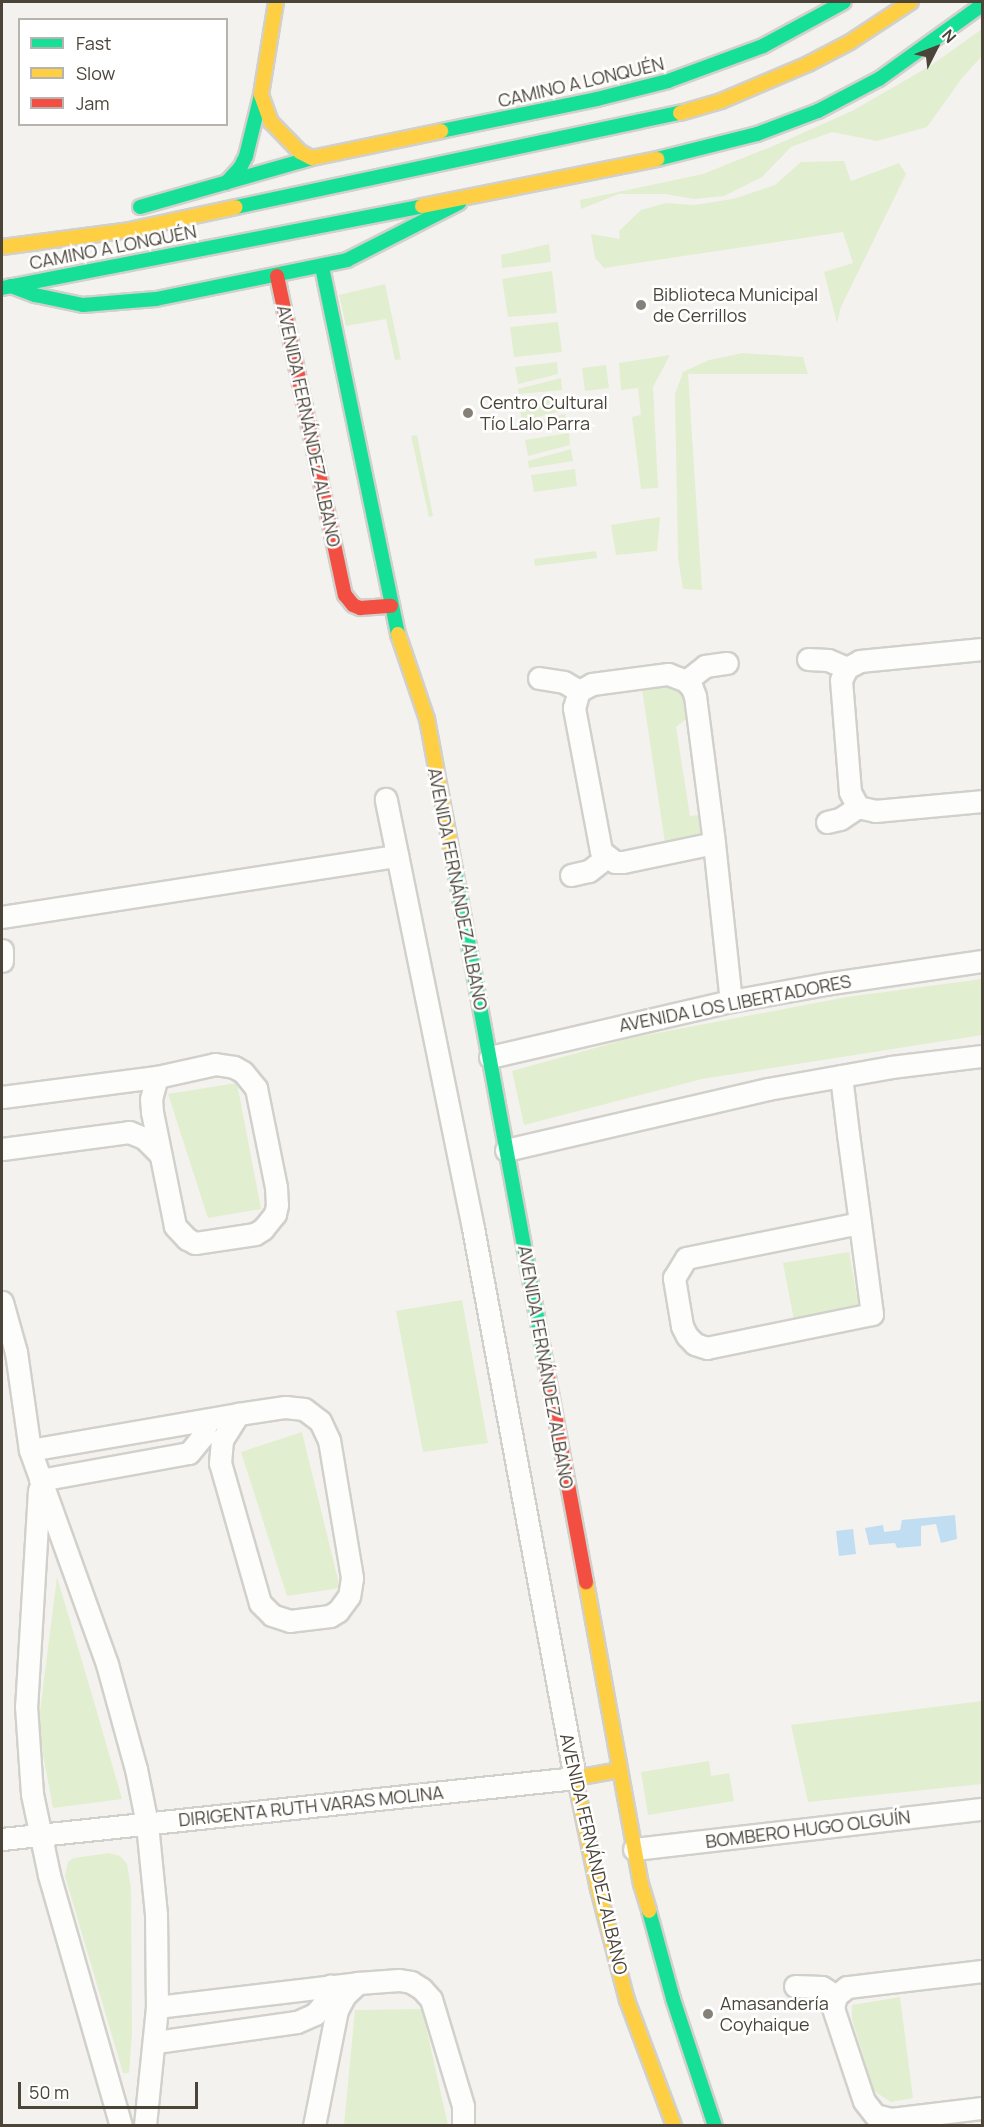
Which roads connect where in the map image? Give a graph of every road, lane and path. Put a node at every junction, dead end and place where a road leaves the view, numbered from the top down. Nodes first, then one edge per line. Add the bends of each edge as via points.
1 (276, 2) edge
2 (844, 2) edge
3 (911, 2) edge
4 (982, 5) edge
5 (261, 94) junction
6 (312, 158) junction
7 (226, 183) junction
8 (469, 198) junction
9 (128, 210) dead end
10 (60, 224) dead end
11 (2, 245) edge
12 (322, 267) junction
13 (278, 276) junction
14 (6, 287) edge
15 (391, 606) junction
16 (982, 649) edge
17 (808, 659) dead end
18 (727, 663) dead end
19 (847, 668) junction
20 (539, 678) dead end
21 (686, 681) junction
22 (579, 692) junction
23 (386, 799) dead end
24 (982, 801) edge
25 (858, 807) junction
26 (826, 822) dead end
27 (714, 843) junction
28 (397, 856) junction
29 (607, 857) junction
30 (572, 875) dead end
31 (2, 917) edge
32 (2, 950) edge
33 (2, 961) edge
34 (982, 961) edge
35 (731, 1000) junction
36 (982, 1056) edge
37 (490, 1057) junction
38 (841, 1076) junction
39 (157, 1077) junction
40 (135, 1080) junction
41 (2, 1098) edge
42 (129, 1132) junction
43 (2, 1149) edge
44 (506, 1150) junction
45 (160, 1154) junction
46 (860, 1223) junction
47 (2, 1302) edge
48 (238, 1414) junction
49 (207, 1420) junction
50 (30, 1449) junction
51 (189, 1453) junction
52 (222, 1474) junction
53 (40, 1480) junction
54 (620, 1770) junction
55 (575, 1778) junction
56 (982, 1809) edge
57 (147, 1824) junction
58 (40, 1835) junction
59 (2, 1839) edge
60 (634, 1849) junction
61 (982, 1971) edge
62 (358, 1983) junction
63 (330, 1986) junction
64 (795, 1986) dead end
65 (836, 1996) junction
66 (157, 2007) junction
67 (297, 2022) junction
68 (156, 2042) junction
69 (327, 2057) junction
70 (982, 2108) edge
71 (121, 2126) edge
72 (145, 2126) edge
73 (314, 2126) edge
74 (463, 2126) edge
75 (674, 2126) edge
76 (715, 2126) edge

1 - 5 street
2 - 6 street, CAMINO A LONQUÉN via 764,46 668,81
3 - 11 street via 808,64 721,101 675,115 129,230
4 - 8 street, CAMINO A LONQUÉN via 879,79 818,111 673,156
5 - 6 street via 279,133
5 - 7 street via 246,156
6 - 7 street, CAMINO A LONQUÉN
7 - 9 street, CAMINO A LONQUÉN
8 - 12 street, CAMINO A LONQUÉN via 364,253
8 - 14 street, CAMINO A LONQUÉN
10 - 11 street
12 - 13 street, CAMINO A LONQUÉN
12 - 15 street, AVENIDA FERNÁNDEZ ALBANO
13 - 14 street, CAMINO A LONQUÉN via 107,305 60,302
13 - 15 street, AVENIDA FERNÁNDEZ ALBANO via 345,595 360,608
15 - 37 street, AVENIDA FERNÁNDEZ ALBANO via 427,719
16 - 19 street via 860,661
17 - 19 street via 828,660
18 - 21 street via 705,666
19 - 25 street via 841,680 850,792
20 - 22 street via 564,682
21 - 22 street via 668,674 592,684
21 - 27 street via 695,696
22 - 29 street via 574,708 598,844
23 - 28 street, AVENIDA FERNÁNDEZ ALBANO
24 - 25 street via 875,811
25 - 26 street via 840,819
27 - 29 street via 623,862
27 - 35 street
28 - 31 street
28 - 55 street, AVENIDA FERNÁNDEZ ALBANO via 473,1228
29 - 30 street via 590,871
32 - 33 street
34 - 35 street, AVENIDA LOS LIBERTADORES
35 - 37 street, AVENIDA LOS LIBERTADORES
36 - 38 street
37 - 44 street, AVENIDA FERNÁNDEZ ALBANO
38 - 44 street via 698,1104
38 - 46 street
39 - 40 street
39 - 45 street via 150,1099
39 - 45 street via 225,1065 250,1079 259,1098 276,1186 275,1214 255,1234 195,1243 187,1239 171,1218
40 - 41 street
40 - 42 street via 138,1104
42 - 43 street
42 - 45 street via 144,1138
44 - 54 street, AVENIDA FERNÁNDEZ ALBANO
46 - 46 street via 872,1314 707,1348 687,1336 674,1278 686,1258
47 - 50 street via 16,1352
48 - 49 street
48 - 52 street via 222,1440
48 - 52 street via 294,1407 313,1414 326,1430 352,1578 349,1596 338,1611 330,1616 290,1621 266,1610 257,1595
49 - 50 street
49 - 51 street via 203,1436
50 - 53 street
51 - 52 street via 211,1461
51 - 53 street
53 - 57 street via 107,1664
53 - 58 street via 26,1706 32,1794
54 - 55 street, DIRIGENTA RUTH VARAS MOLINA
54 - 60 street, AVENIDA FERNÁNDEZ ALBANO
55 - 57 street, DIRIGENTA RUTH VARAS MOLINA
55 - 75 street, AVENIDA FERNÁNDEZ ALBANO via 627,2000
56 - 60 street, BOMBERO HUGO OLGUÍN
57 - 58 street, DIRIGENTA RUTH VARAS MOLINA
57 - 66 street via 156,1914
58 - 59 street, DIRIGENTA RUTH VARAS MOLINA
58 - 71 street
60 - 76 street, AVENIDA FERNÁNDEZ ALBANO via 662,1962
61 - 65 street via 847,1987
62 - 63 street
62 - 69 street via 340,2002
62 - 74 street via 404,1980 427,1993 463,2106
63 - 66 street
63 - 67 street via 315,2014
64 - 65 street via 822,1987
65 - 70 street via 834,2014 864,2102 875,2115 891,2119
66 - 68 street
67 - 68 street
67 - 69 street via 317,2037
68 - 72 street
69 - 73 street

